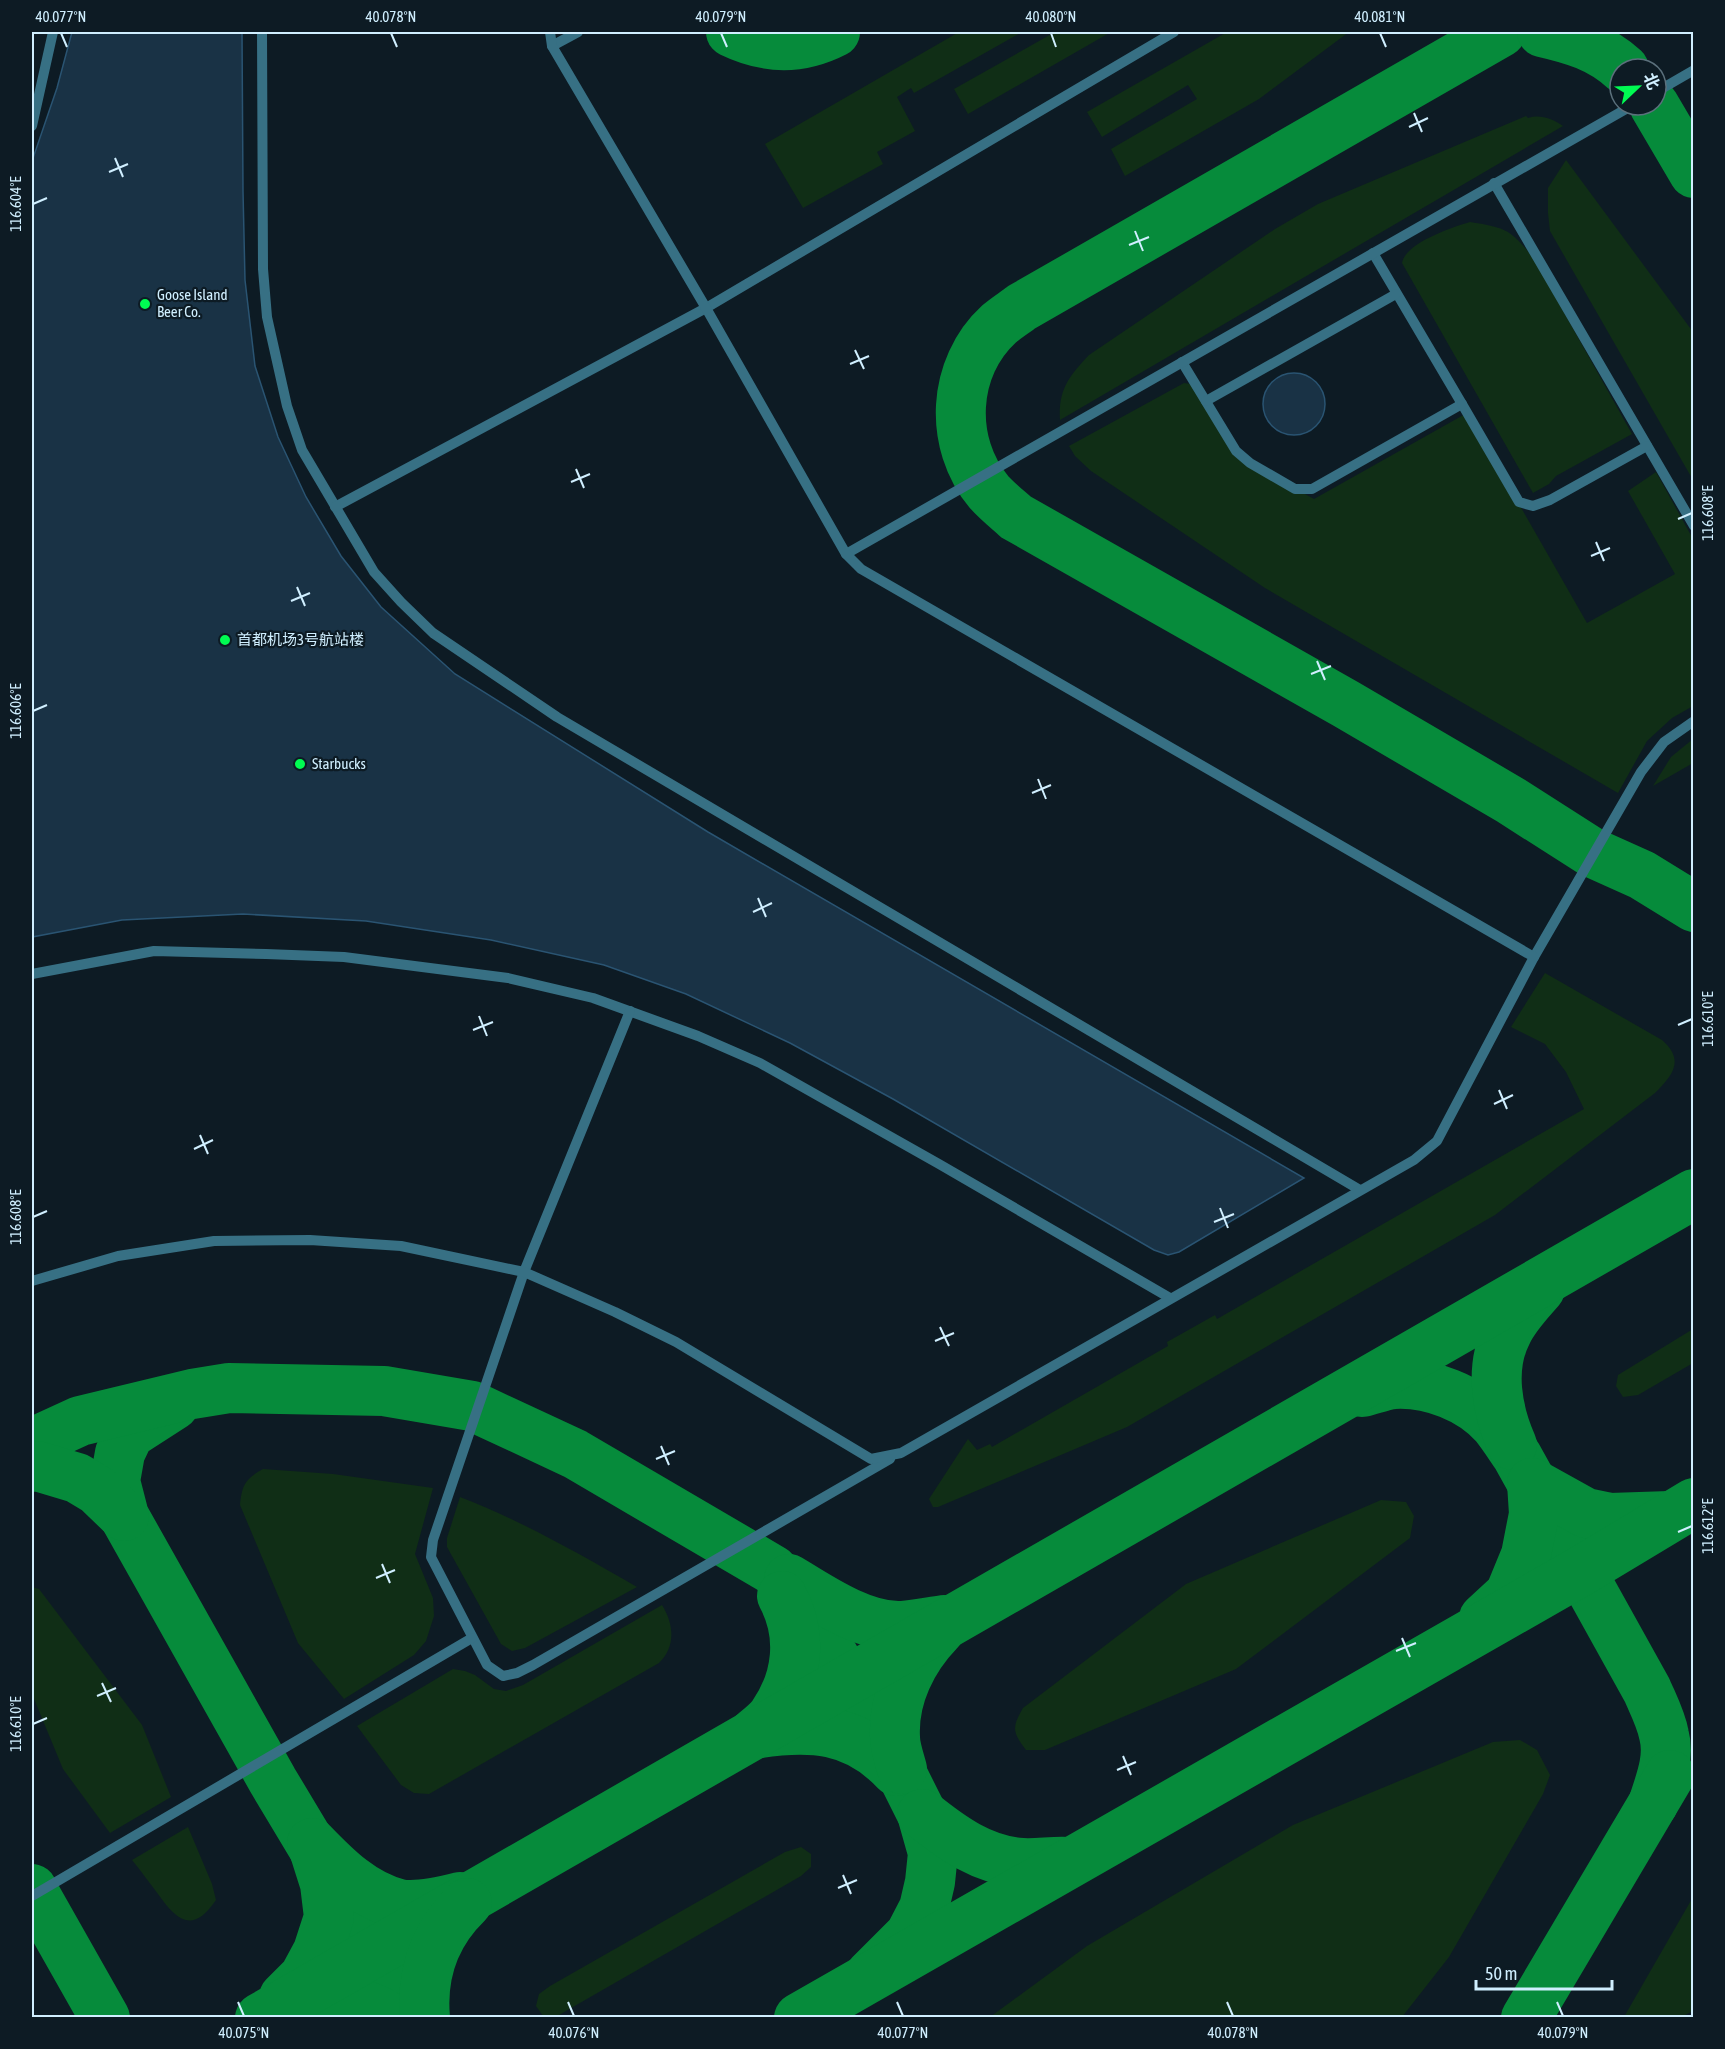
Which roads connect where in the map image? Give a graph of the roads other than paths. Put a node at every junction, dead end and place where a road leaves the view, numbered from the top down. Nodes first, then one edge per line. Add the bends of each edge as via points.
1 (53, 32) edge
2 (262, 32) edge
3 (550, 32) edge
4 (578, 32) edge
5 (1174, 32) edge
6 (552, 46) junction
7 (1694, 70) edge
8 (1668, 85) edge
9 (1612, 117) edge
10 (32, 126) edge
11 (1494, 183) junction
12 (1373, 253) junction
13 (1396, 294) junction
14 (706, 308) junction
15 (1182, 362) junction
16 (1206, 401) junction
17 (1462, 404) junction
18 (1647, 446) junction
19 (335, 507) junction
20 (1694, 526) edge
21 (846, 554) junction
22 (1694, 721) edge
23 (1534, 957) junction
24 (32, 974) edge
25 (630, 1011) junction
26 (1360, 1190) junction
27 (524, 1272) junction
28 (32, 1281) edge
29 (1170, 1298) junction
30 (901, 1453) junction
31 (472, 1638) junction
32 (32, 1896) edge

1 - 10 lane
2 - 19 lane via 263,269 267,317 287,406 302,450
3 - 6 lane
4 - 6 lane
5 - 14 lane
6 - 14 lane
7 - 8 lane
9 - 11 lane
11 - 12 lane
11 - 18 lane
12 - 13 lane
12 - 15 lane
13 - 16 lane
13 - 17 lane
14 - 19 lane
14 - 21 lane
15 - 16 lane
15 - 21 lane
16 - 17 lane via 1236,451 1295,489 1312,489
17 - 18 lane via 1520,502 1533,506
18 - 20 lane
19 - 26 lane via 374,572 401,602 433,633 492,674 557,717
21 - 23 lane via 877,579
22 - 23 lane via 1664,742 1641,772
23 - 26 lane via 1437,1141 1414,1160
24 - 25 lane via 154,951 344,957 508,978
25 - 27 lane
25 - 29 lane via 760,1063
26 - 29 lane
27 - 28 lane via 401,1246 310,1240 226,1241 118,1256
27 - 30 lane via 676,1342 871,1459
27 - 31 lane via 433,1540 431,1557
29 - 30 lane
30 - 31 lane via 517,1673 503,1676 487,1665
31 - 32 lane

